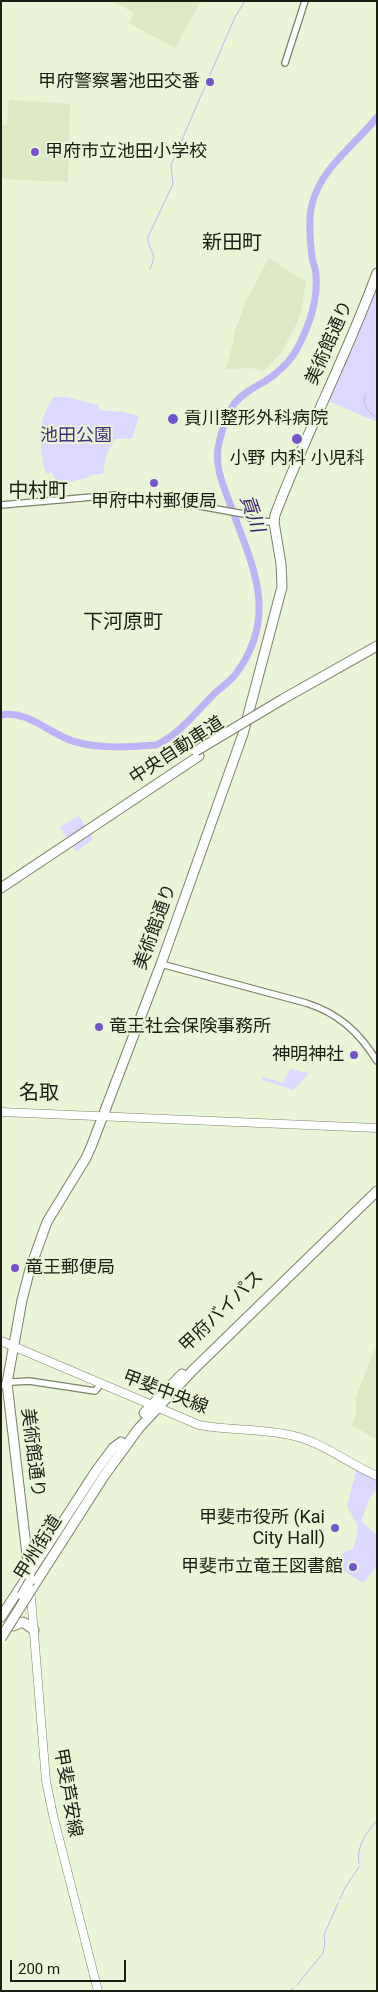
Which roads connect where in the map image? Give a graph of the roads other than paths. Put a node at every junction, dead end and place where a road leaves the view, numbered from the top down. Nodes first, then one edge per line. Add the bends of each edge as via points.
1 (304, 1) edge
2 (285, 63) dead end
3 (377, 273) edge
4 (1, 505) edge
5 (274, 522) junction
6 (377, 646) edge
7 (377, 652) edge
8 (284, 701) junction
9 (63, 842) junction
10 (1, 881) edge
11 (1, 888) edge
12 (160, 964) junction
13 (377, 1061) edge
14 (1, 1112) edge
15 (102, 1116) junction
16 (377, 1128) edge
17 (377, 1184) edge
18 (377, 1191) edge
19 (1, 1341) edge
20 (14, 1346) junction
21 (101, 1384) junction
22 (4, 1385) edge
23 (154, 1406) junction
24 (124, 1443) junction
25 (102, 1474) junction
26 (377, 1476) edge
27 (27, 1545) junction
28 (43, 1552) junction
29 (29, 1574) junction
30 (31, 1597) junction
31 (1, 1617) edge
32 (1, 1626) edge
33 (13, 1626) junction
34 (34, 1630) junction
35 (1, 1638) edge
36 (1, 1645) edge
37 (98, 1991) edge

1 - 2 street
3 - 5 highway, 美術館通り
4 - 5 street via 115,495 169,500 244,514 255,521
5 - 12 highway, 美術館通り via 282,576 280,597 232,766
6 - 8 highway, 中央自動車道
7 - 8 highway, 中央自動車道
8 - 9 highway, 中央自動車道 via 197,753
9 - 10 highway, 中央自動車道
9 - 11 highway, 中央自動車道
12 - 13 street via 322,1009 349,1026
12 - 15 highway, 美術館通り
14 - 15 main road
15 - 16 main road
15 - 20 highway, 美術館通り via 86,1158 45,1227 30,1269
17 - 23 highway, 甲府バイパス
18 - 23 highway, 甲府バイパス
19 - 20 main road, 甲斐中央線
20 - 21 main road, 甲斐中央線
20 - 22 highway, 美術館通り
21 - 22 street via 95,1391 29,1381
21 - 23 main road, 甲斐中央線
22 - 27 highway, 美術館通り
23 - 24 highway, 甲府バイパス
23 - 26 main road, 甲斐中央線 via 199,1425 296,1436
24 - 25 highway, 甲府バイパス
24 - 28 highway, 甲州街道 via 113,1448
24 - 30 highway via 126,1449
25 - 32 highway, 甲州街道, bridge
25 - 35 highway, 甲州街道, bridge
27 - 28 highway via 31,1551
27 - 29 highway, 美術館通り
28 - 29 highway, 甲州街道
29 - 30 highway, 美術館通り
29 - 31 highway, 甲州街道
30 - 33 highway
30 - 34 main road, 甲斐芦安線
33 - 34 highway via 23,1622
33 - 36 highway
34 - 37 main road, 甲斐芦安線 via 48,1788

